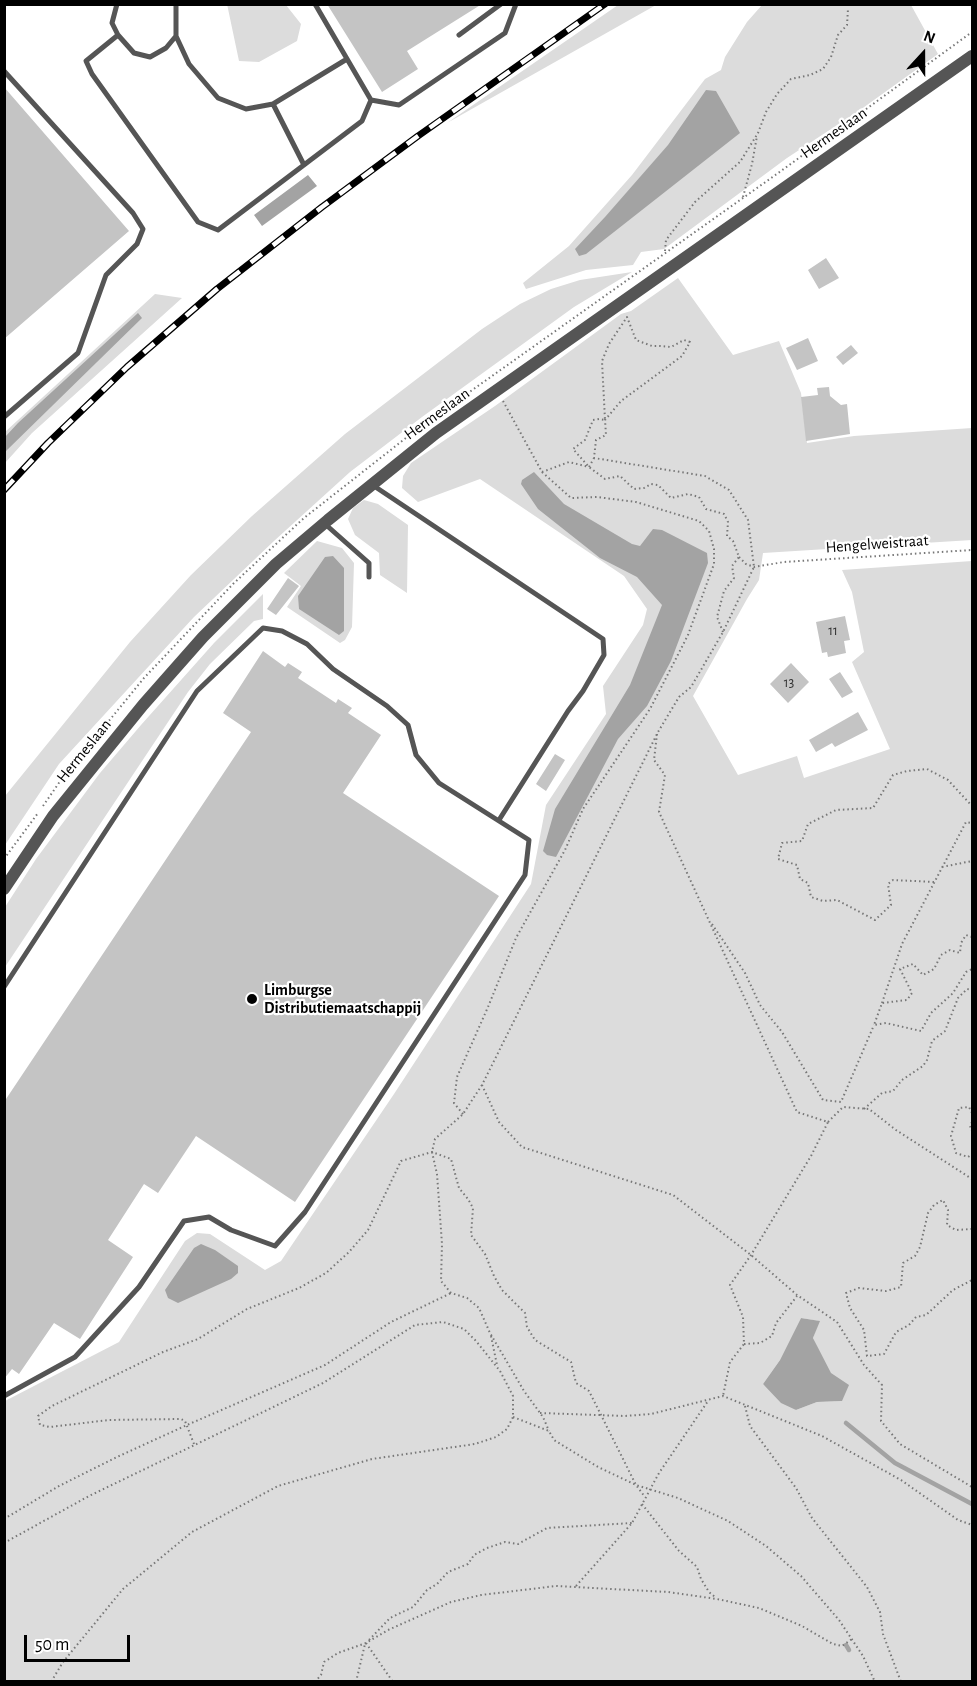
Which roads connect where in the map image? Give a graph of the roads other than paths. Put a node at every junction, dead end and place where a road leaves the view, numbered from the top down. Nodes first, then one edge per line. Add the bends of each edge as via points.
1 (117, 4) edge
2 (176, 4) edge
3 (315, 4) edge
4 (501, 4) edge
5 (516, 4) edge
6 (118, 35) junction
7 (459, 35) dead end
8 (176, 36) junction
9 (972, 56) edge
10 (346, 58) junction
11 (4, 71) edge
12 (371, 100) junction
13 (273, 104) junction
14 (304, 165) junction
15 (4, 417) edge
16 (372, 484) junction
17 (324, 523) junction
18 (369, 577) dead end
19 (499, 820) junction
20 (4, 889) edge
21 (4, 987) edge
22 (4, 1396) edge

1 - 6 lane via 112,23
2 - 8 lane
3 - 10 lane
4 - 7 lane
5 - 12 lane via 506,33 399,105
6 - 8 lane via 134,53 150,57 166,48
6 - 14 lane via 86,61 198,222 218,230
8 - 13 lane via 189,64 218,98 246,109
9 - 16 street, Hermeslaan via 436,433
10 - 12 lane
10 - 13 lane
11 - 15 lane via 133,213 143,230 137,244 106,275 78,353
12 - 14 lane via 362,121
13 - 14 lane
16 - 17 street, Hermeslaan
16 - 19 lane via 603,639 604,655 583,692
17 - 18 lane via 369,563
17 - 20 street, Hermeslaan via 211,629 143,705 53,816
19 - 21 lane via 439,783 416,755 408,725 387,706 333,669 307,644 282,631 263,628 197,691
19 - 22 lane via 530,840 525,874 305,1212 274,1246 209,1217 184,1221 139,1287 75,1357

